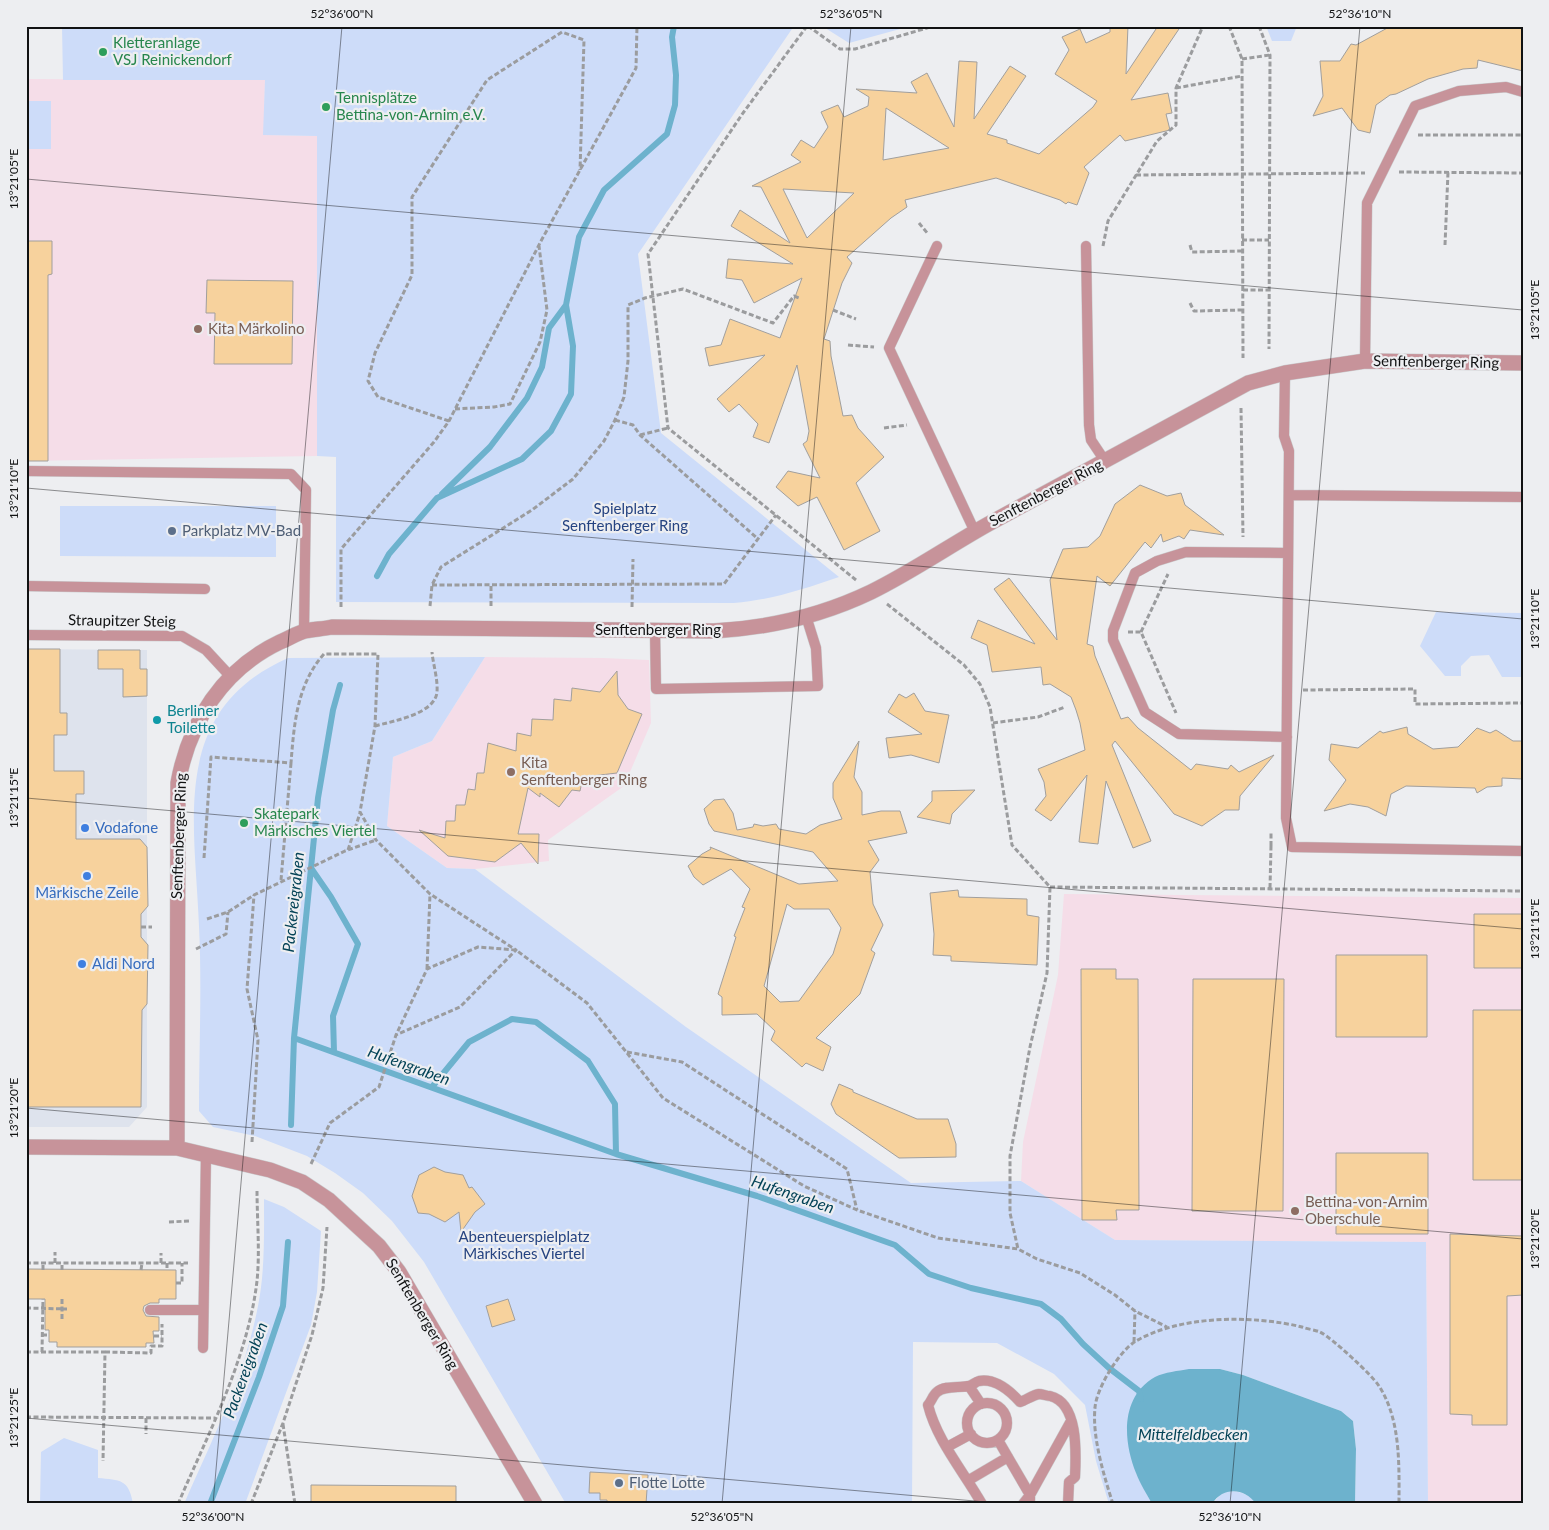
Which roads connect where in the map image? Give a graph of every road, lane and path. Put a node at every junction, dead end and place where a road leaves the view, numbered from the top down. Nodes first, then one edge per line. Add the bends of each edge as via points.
1 (637, 26) edge
2 (808, 26) edge
3 (934, 26) edge
4 (1203, 26) edge
5 (1229, 26) edge
6 (1259, 26) edge
7 (1270, 54) junction
8 (1242, 59) junction
9 (1242, 76) junction
10 (1176, 88) junction
11 (1523, 92) edge
12 (1401, 134) junction
13 (1523, 136) edge
14 (580, 170) junction
15 (1382, 172) junction
16 (1448, 172) junction
17 (1242, 173) junction
18 (1270, 173) junction
19 (1523, 173) edge
20 (1136, 175) junction
21 (1242, 240) junction
22 (1270, 240) junction
23 (539, 245) junction
24 (1190, 245) dead end
25 (1445, 245) dead end
26 (937, 246) dead end
27 (1086, 246) dead end
28 (1103, 246) dead end
29 (1243, 251) junction
30 (1242, 290) junction
31 (1269, 290) junction
32 (653, 296) junction
33 (799, 298) dead end
34 (1190, 303) dead end
35 (833, 310) dead end
36 (1243, 310) junction
37 (856, 319) dead end
38 (848, 345) dead end
39 (889, 348) junction
40 (1269, 349) dead end
41 (1243, 358) dead end
42 (1365, 361) junction
43 (1523, 363) edge
44 (1285, 372) junction
45 (1241, 406) dead end
46 (455, 409) junction
47 (615, 420) junction
48 (449, 421) junction
49 (925, 423) junction
50 (668, 428) junction
51 (884, 428) dead end
52 (640, 435) junction
53 (1105, 461) junction
54 (26, 471) edge
55 (1289, 495) junction
56 (1523, 497) edge
57 (776, 515) junction
58 (975, 532) junction
59 (757, 538) junction
60 (1243, 552) junction
61 (1288, 553) junction
62 (1176, 555) junction
63 (633, 559) dead end
64 (853, 577) dead end
65 (632, 584) junction
66 (432, 585) junction
67 (491, 585) junction
68 (26, 586) edge
69 (205, 589) dead end
70 (430, 606) dead end
71 (491, 606) dead end
72 (889, 606) dead end
73 (341, 607) dead end
74 (632, 607) dead end
75 (806, 616) junction
76 (304, 631) junction
77 (655, 631) junction
78 (1113, 631) junction
79 (1141, 632) junction
80 (26, 635) edge
81 (432, 652) dead end
82 (231, 677) junction
83 (1287, 690) junction
84 (1523, 704) edge
85 (1065, 707) dead end
86 (992, 723) junction
87 (375, 726) junction
88 (1185, 734) junction
89 (1286, 737) junction
90 (291, 762) junction
91 (360, 812) junction
92 (376, 840) junction
93 (1292, 847) junction
94 (346, 850) junction
95 (1523, 851) edge
96 (204, 858) dead end
97 (281, 881) junction
98 (1050, 887) junction
99 (1270, 888) junction
100 (1523, 890) edge
101 (430, 894) junction
102 (254, 895) junction
103 (228, 912) junction
104 (207, 919) dead end
105 (141, 926) dead end
106 (152, 927) dead end
107 (196, 948) dead end
108 (516, 950) junction
109 (427, 969) junction
110 (396, 1035) junction
111 (626, 1052) junction
112 (252, 1142) dead end
113 (26, 1147) edge
114 (177, 1148) junction
115 (206, 1154) junction
116 (311, 1164) dead end
117 (257, 1189) dead end
118 (857, 1210) junction
119 (327, 1227) dead end
120 (1018, 1249) junction
121 (56, 1252) dead end
122 (161, 1252) dead end
123 (26, 1263) edge
124 (43, 1263) junction
125 (55, 1263) junction
126 (62, 1263) junction
127 (142, 1263) junction
128 (161, 1263) junction
129 (167, 1263) junction
130 (182, 1263) junction
131 (204, 1263) junction
132 (43, 1270) dead end
133 (62, 1270) dead end
134 (142, 1270) dead end
135 (167, 1270) dead end
136 (176, 1283) dead end
137 (62, 1298) dead end
138 (43, 1299) dead end
139 (26, 1308) edge
140 (43, 1309) junction
141 (62, 1309) junction
142 (67, 1309) dead end
143 (150, 1310) dead end
144 (165, 1310) junction
145 (204, 1310) junction
146 (1135, 1312) junction
147 (62, 1319) dead end
148 (1167, 1328) junction
149 (42, 1335) junction
150 (49, 1335) dead end
151 (154, 1336) dead end
152 (162, 1336) junction
153 (1134, 1342) junction
154 (62, 1347) dead end
155 (141, 1347) dead end
156 (203, 1348) dead end
157 (26, 1352) edge
158 (42, 1352) junction
159 (62, 1352) junction
160 (104, 1352) junction
161 (140, 1353) junction
162 (969, 1386) junction
163 (1020, 1402) junction
164 (981, 1404) junction
165 (1005, 1414) junction
166 (26, 1417) edge
167 (103, 1417) junction
168 (146, 1418) junction
169 (215, 1418) junction
170 (1071, 1421) junction
171 (283, 1423) junction
172 (146, 1434) dead end
173 (971, 1434) junction
174 (998, 1440) junction
175 (947, 1447) junction
176 (1008, 1457) junction
177 (103, 1461) dead end
178 (969, 1480) junction
179 (1069, 1482) junction
180 (1028, 1501) edge
181 (178, 1504) edge
182 (251, 1504) edge
183 (295, 1504) edge
184 (535, 1504) edge
185 (982, 1504) edge
186 (1062, 1504) edge
187 (1068, 1504) edge
188 (1114, 1504) edge
189 (1399, 1504) edge

1 - 14 path via 636,68
2 - 3 path via 840,49 855,50
2 - 32 path via 743,113 648,254
4 - 10 path
5 - 8 path
6 - 7 path
7 - 8 path
7 - 18 path
8 - 9 path
9 - 10 path
9 - 17 path
10 - 20 path via 1176,125 1157,141
11 - 12 lane via 1506,87 1459,91 1415,106
12 - 13 path
12 - 15 lane
14 - 23 path
14 - 48 path via 584,40 562,32 487,80 412,197 412,275 375,353 368,382 378,397
15 - 16 path
15 - 18 path
15 - 42 lane via 1367,204
16 - 19 path
16 - 25 path
17 - 18 path
17 - 20 path
17 - 21 path
18 - 22 path
20 - 28 path via 1108,221
21 - 22 path
21 - 29 path
22 - 31 path
23 - 46 path
23 - 46 path via 547,310 540,342 510,404
24 - 29 path via 1192,252
26 - 39 lane
27 - 53 lane via 1088,425 1091,440
29 - 30 path
30 - 31 path
30 - 36 path
31 - 40 path
32 - 33 path via 683,289 773,323 794,296
32 - 47 path via 628,305 627,380
32 - 50 path
34 - 36 path via 1194,311
35 - 37 path
36 - 41 path
38 - 39 path
39 - 49 lane
42 - 43 street, Senftenberger Ring
42 - 44 street, Senftenberger Ring
44 - 53 street, Senftenberger Ring via 1248,383
44 - 55 lane via 1284,436 1289,451
45 - 60 path
46 - 48 path
47 - 52 path via 632,425
47 - 66 path via 604,441 573,479 532,510 441,567
48 - 73 path via 341,549
49 - 51 path
49 - 58 lane
50 - 52 path
50 - 57 path
52 - 59 path
53 - 58 street, Senftenberger Ring
54 - 76 lane via 290,474 306,490
55 - 56 lane
55 - 61 lane
57 - 59 path
57 - 64 path
58 - 75 street, Senftenberger Ring via 872,591
59 - 65 path via 724,584
60 - 61 lane
60 - 62 lane via 1186,552
61 - 83 lane
62 - 78 lane via 1156,561 1135,573
62 - 79 path
63 - 65 path
65 - 67 path
65 - 74 path
66 - 67 path
66 - 70 path
67 - 71 path
68 - 69 lane
72 - 86 path via 964,665 980,684 990,707
75 - 77 street, Senftenberger Ring via 737,630
75 - 77 lane via 816,648 818,686 656,689
76 - 77 street, Senftenberger Ring via 332,627
76 - 82 street, Senftenberger Ring via 265,650
78 - 79 path
78 - 88 lane via 1113,640 1146,712 1179,734
79 - 88 path
80 - 82 lane, Straupitzer Steig via 182,636 206,650
81 - 87 path via 437,693 430,707
82 - 114 street, Senftenberger Ring via 194,728 178,783
83 - 84 path via 1414,689 1415,704
83 - 89 lane
85 - 86 path via 1038,717
86 - 98 path via 1012,845
87 - 90 path via 378,654 324,654 314,665 299,698
87 - 91 path
88 - 89 lane
89 - 93 lane via 1286,818
90 - 96 path via 211,756
90 - 97 path
91 - 92 path
91 - 94 path
92 - 94 path
92 - 101 path
93 - 95 lane
93 - 99 path via 1271,846
94 - 97 path
97 - 102 path
98 - 99 path
98 - 120 path via 1047,973 1010,1156 1010,1213
99 - 100 path
101 - 108 path
101 - 109 path
102 - 103 path
102 - 112 path via 247,989 258,1040
103 - 104 path
103 - 107 path via 226,934
105 - 106 path
108 - 109 path via 478,947
108 - 110 path via 460,1007
108 - 111 path via 587,1003
109 - 110 path
110 - 116 path via 379,1087 330,1123
111 - 118 path via 663,1098 804,1186
111 - 118 path via 682,1062 847,1168
113 - 114 street, Senftenberger Ring
114 - 115 street, Senftenberger Ring
115 - 131 lane
115 - 184 street, Senftenberger Ring via 270,1170 302,1182 328,1200 379,1246 399,1272
117 - 169 path via 257,1280 245,1338
118 - 120 path via 938,1238
119 - 171 path via 323,1288 312,1335
120 - 146 path via 1080,1274 1115,1295
121 - 125 path
122 - 128 path
123 - 124 path
124 - 125 path
124 - 132 path
125 - 126 path
126 - 127 path
126 - 133 path
127 - 128 path
127 - 134 path
128 - 129 path
129 - 130 path
129 - 135 path
130 - 131 path
130 - 136 path via 182,1283
131 - 145 lane
137 - 141 path
138 - 140 path
139 - 140 path
140 - 141 path
140 - 149 path
141 - 142 path
141 - 147 path
143 - 144 lane
144 - 145 lane
144 - 152 path
145 - 156 lane
146 - 148 path
146 - 153 path
148 - 153 path
148 - 189 path via 1243,1320 1279,1322 1320,1332 1372,1378 1389,1408 1396,1434
149 - 150 path
149 - 158 path
151 - 152 path
152 - 161 path via 162,1346 151,1346 151,1353
153 - 188 path via 1101,1384 1095,1407 1096,1436
154 - 159 path
155 - 161 path
157 - 158 path
158 - 159 path
159 - 160 path
160 - 161 path
160 - 167 path
162 - 163 lane via 990,1382 1007,1390
162 - 164 lane
162 - 175 lane via 937,1392 928,1405
163 - 165 lane
163 - 170 lane via 1040,1394 1057,1398 1065,1406
164 - 165 lane via 997,1406
164 - 173 lane via 968,1417
165 - 174 lane via 1006,1431
166 - 167 path
167 - 168 path
167 - 177 path
168 - 169 path
168 - 172 path
169 - 181 path
170 - 179 lane via 1076,1443 1075,1477
170 - 180 lane
171 - 182 path
171 - 183 path
173 - 174 lane via 986,1443
173 - 175 lane
174 - 176 lane
175 - 178 lane
176 - 178 lane
176 - 180 lane
178 - 185 lane
179 - 186 lane via 1062,1487
179 - 187 lane

